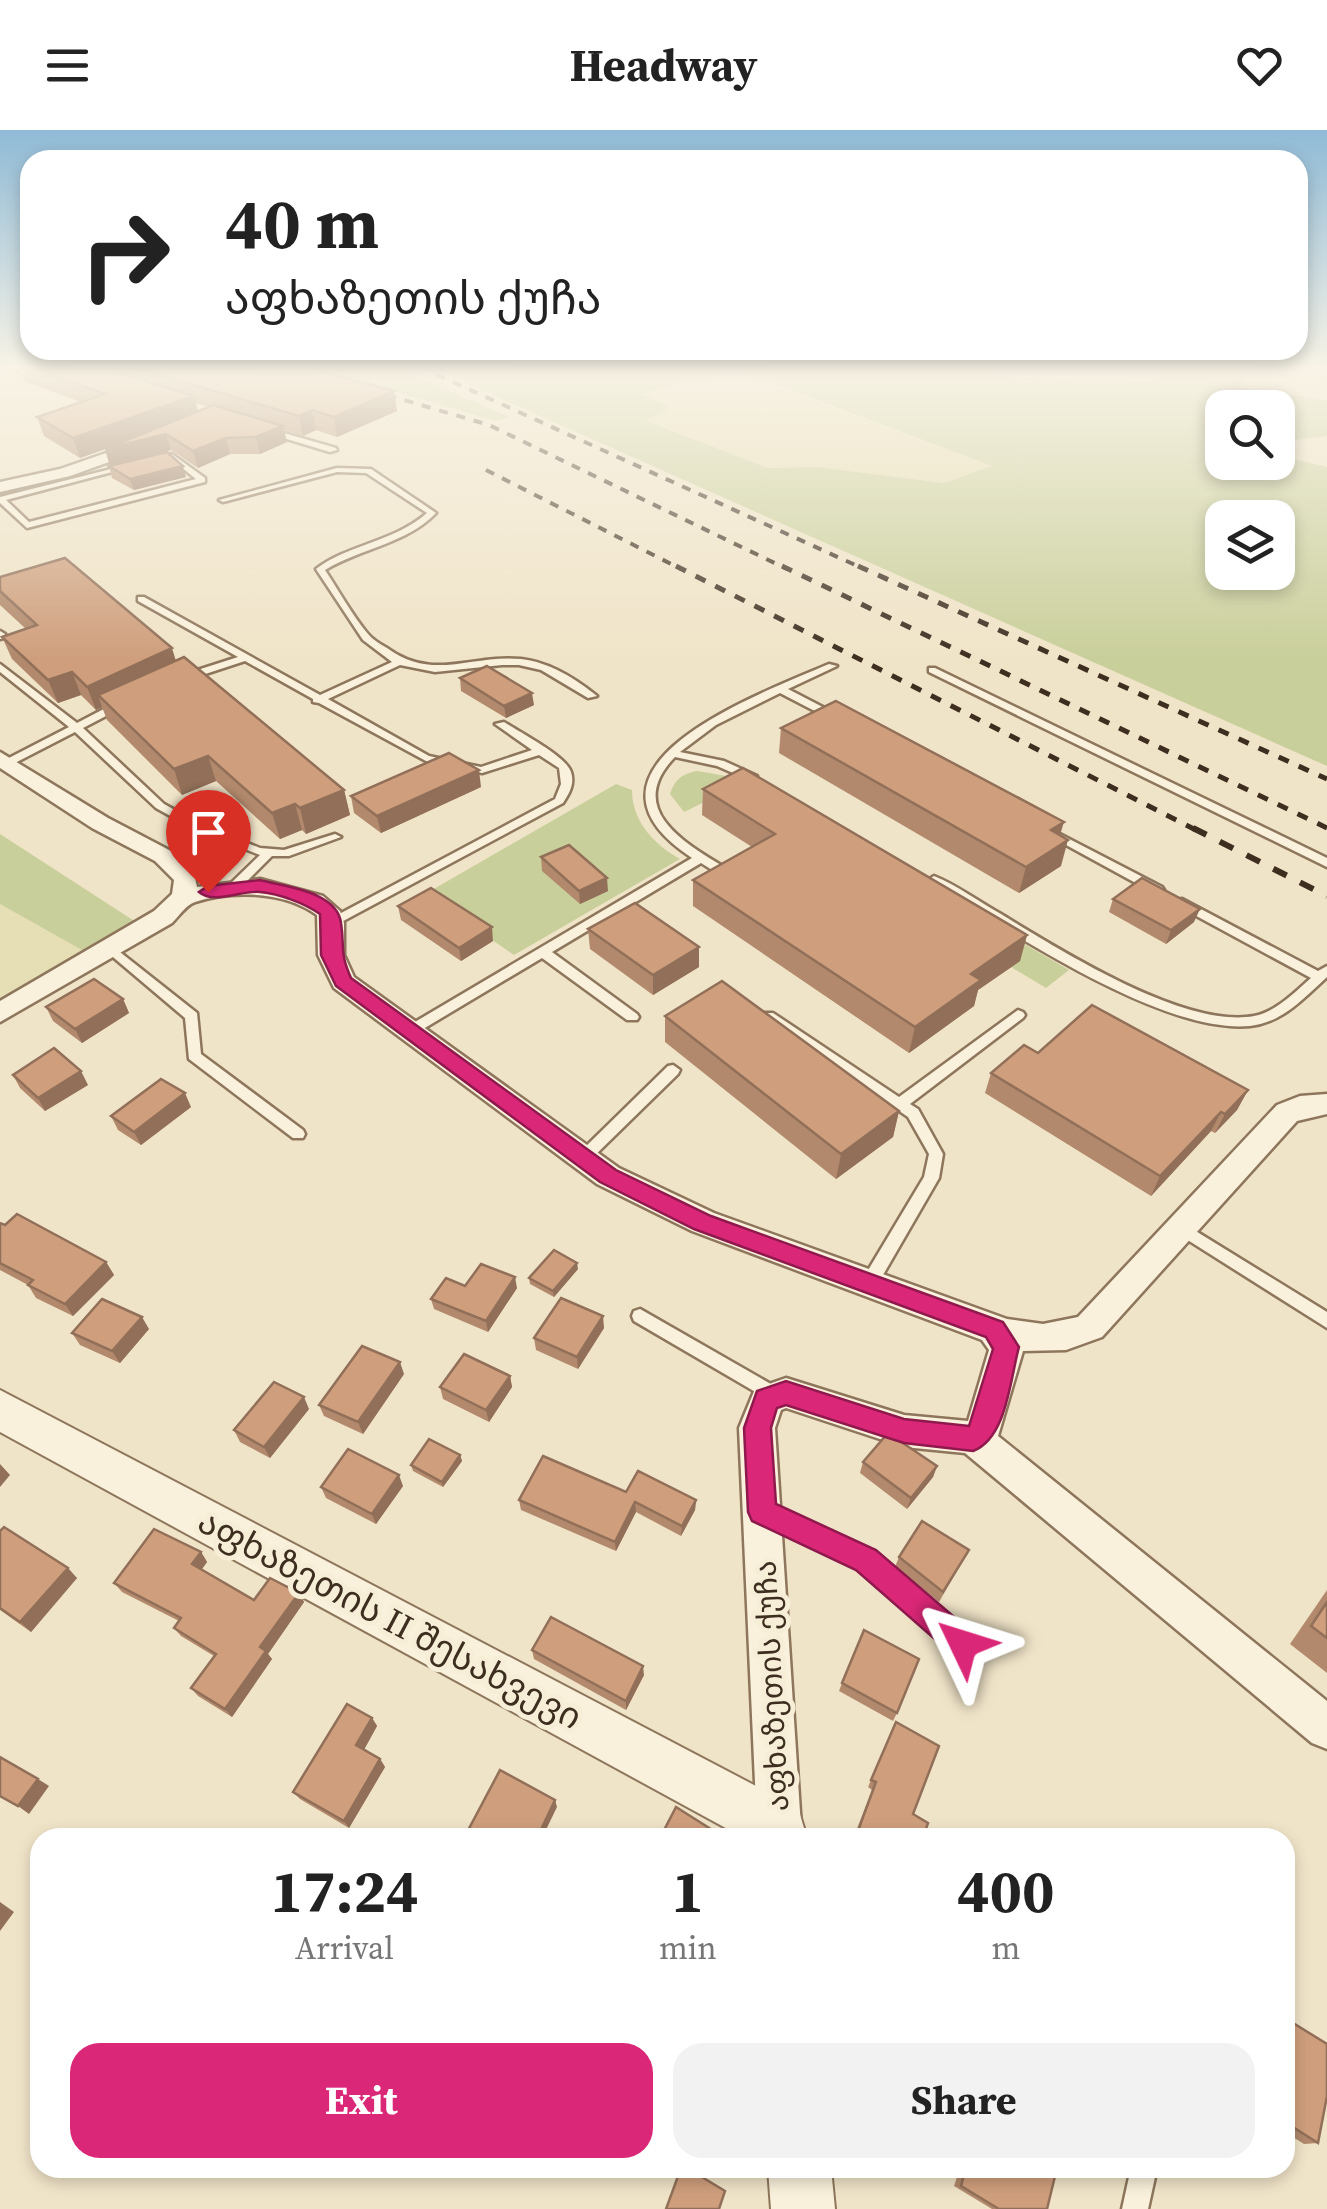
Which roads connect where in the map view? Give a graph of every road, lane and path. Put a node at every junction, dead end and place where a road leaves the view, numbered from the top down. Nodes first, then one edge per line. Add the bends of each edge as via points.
1 (89, 464) edge
2 (141, 464) edge
3 (182, 464) edge
4 (98, 475) junction
5 (0, 487) edge
6 (0, 499) edge
7 (127, 499) junction
8 (223, 500) dead end
9 (141, 600) dead end
10 (244, 658) junction
11 (398, 662) junction
12 (832, 666) dead end
13 (0, 667) edge
14 (932, 670) dead end
15 (167, 682) edge
16 (783, 690) junction
17 (592, 696) dead end
18 (135, 697) edge
19 (317, 700) junction
20 (500, 724) dead end
21 (76, 727) junction
22 (852, 727) edge
23 (539, 750) junction
24 (671, 753) junction
25 (3, 760) edge
26 (763, 784) edge
27 (1043, 828) edge
28 (334, 837) dead end
29 (270, 852) junction
30 (702, 857) junction
31 (1327, 863) edge
32 (914, 869) edge
33 (732, 877) edge
34 (233, 888) junction
35 (184, 896) junction
36 (332, 923) junction
37 (111, 949) junction
38 (543, 952) junction
39 (1324, 974) edge
40 (759, 1010) edge
41 (0, 1013) edge
42 (1018, 1015) dead end
43 (632, 1016) dead end
44 (408, 1032) junction
45 (674, 1070) dead end
46 (899, 1104) junction
47 (1327, 1104) edge
48 (298, 1134) dead end
49 (583, 1158) junction
50 (1181, 1228) junction
51 (870, 1282) junction
52 (640, 1316) dead end
53 (1327, 1321) edge
54 (994, 1330) junction
55 (777, 1396) junction
56 (0, 1410) edge
57 (973, 1438) junction
58 (762, 1512) junction
59 (963, 1644) dead end
60 (1327, 1728) edge
61 (773, 1828) edge
62 (780, 1828) edge
63 (801, 2178) edge
64 (1142, 2178) edge
65 (803, 2209) edge
66 (1134, 2209) edge

1 - 5 street
2 - 4 lane
3 - 7 lane via 202,480
4 - 6 lane
4 - 7 lane
6 - 7 lane via 27,525
8 - 11 lane via 338,470 368,471 432,513 418,528 320,569 366,638
9 - 10 lane
10 - 15 lane
10 - 19 lane
11 - 17 lane via 441,672 502,662 538,666
11 - 19 lane
12 - 16 lane
13 - 21 lane
14 - 31 lane
16 - 22 lane
16 - 24 lane via 713,722
18 - 21 lane
19 - 23 lane via 403,748 447,764 482,770
20 - 23 lane
21 - 25 lane
21 - 29 lane via 160,806 220,838
23 - 36 lane via 568,774 559,801
24 - 26 lane via 720,763
24 - 30 lane via 651,778 654,815
25 - 35 street via 163,856 186,878
27 - 39 lane
28 - 29 lane via 285,854
29 - 34 lane
30 - 33 lane
30 - 38 lane
32 - 39 lane via 1156,1004 1194,1015 1228,1022 1278,1013
34 - 35 street
34 - 36 street via 260,886 314,901
35 - 37 street via 164,917
36 - 44 street via 331,955 343,982
37 - 41 street
37 - 48 lane via 192,1016 194,1056
38 - 43 lane
38 - 44 lane
40 - 46 lane
42 - 46 lane
44 - 49 street
45 - 49 lane
46 - 51 lane via 913,1113 936,1154 931,1178
47 - 50 street via 1287,1113
49 - 51 street via 703,1222
50 - 53 lane
50 - 54 street via 1090,1327 1048,1340
51 - 54 street
52 - 55 lane
54 - 57 street via 1006,1347 982,1432
55 - 57 street via 786,1393 904,1431
55 - 58 street, აფხაზეთის ქუჩა via 767,1400 758,1428
56 - 61 street, აფხაზეთის II შესახვევი
57 - 60 street
58 - 59 lane via 866,1560
58 - 62 street, აფხაზეთის ქუჩა
63 - 65 street
64 - 66 lane

